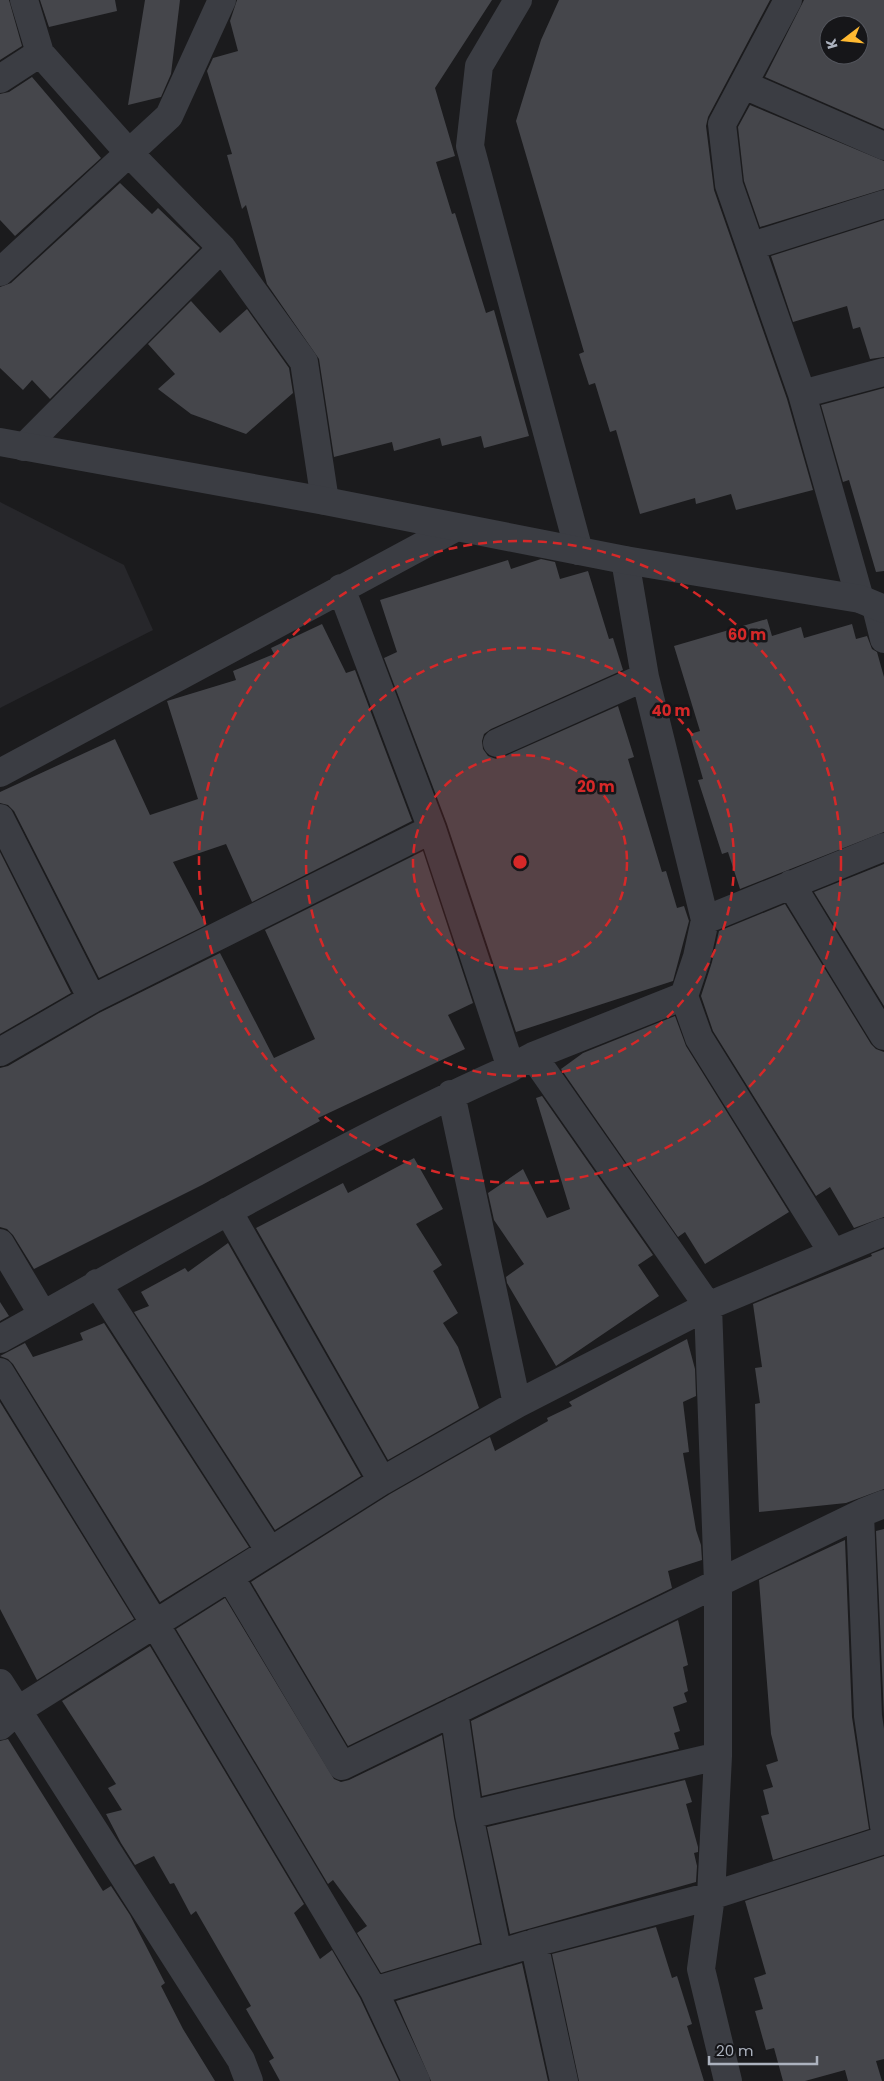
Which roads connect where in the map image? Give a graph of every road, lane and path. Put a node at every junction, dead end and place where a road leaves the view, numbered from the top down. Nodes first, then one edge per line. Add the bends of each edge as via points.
1 (24, 0) edge
2 (222, 0) edge
3 (518, 0) edge
4 (788, 0) edge
5 (40, 52) junction
6 (0, 79) edge
7 (744, 85) junction
8 (884, 146) edge
9 (129, 153) junction
10 (884, 204) edge
11 (752, 246) junction
12 (222, 248) junction
13 (0, 272) edge
14 (884, 372) edge
15 (802, 394) junction
16 (12, 444) edge
17 (325, 501) junction
18 (455, 528) junction
19 (579, 551) junction
20 (624, 560) junction
21 (341, 588) junction
22 (873, 605) edge
23 (884, 639) edge
24 (645, 677) junction
25 (497, 743) dead end
26 (0, 773) edge
27 (0, 818) edge
28 (432, 829) junction
29 (884, 847) edge
30 (792, 884) junction
31 (705, 920) junction
32 (684, 996) junction
33 (92, 999) junction
34 (884, 1036) edge
35 (0, 1052) edge
36 (522, 1062) junction
37 (450, 1094) junction
38 (228, 1211) junction
39 (884, 1232) edge
40 (0, 1243) edge
41 (833, 1253) junction
42 (97, 1283) junction
43 (708, 1306) junction
44 (43, 1315) junction
45 (0, 1339) edge
46 (0, 1372) edge
47 (516, 1404) junction
48 (382, 1481) junction
49 (872, 1509) edge
50 (270, 1551) junction
51 (230, 1577) junction
52 (718, 1583) junction
53 (155, 1624) junction
54 (0, 1683) edge
55 (454, 1711) junction
56 (9, 1718) edge
57 (718, 1756) junction
58 (470, 1815) junction
59 (884, 1826) edge
60 (884, 1840) edge
61 (711, 1896) junction
62 (534, 1943) junction
63 (498, 1954) junction
64 (374, 1991) junction
65 (249, 2081) edge
66 (416, 2081) edge
67 (564, 2081) edge
68 (728, 2081) edge

1 - 5 street
2 - 9 street via 169,116
3 - 19 street via 479,66 470,146
4 - 7 street
5 - 6 street
5 - 9 street
7 - 8 street
7 - 11 street via 722,124 730,186
9 - 12 street
9 - 13 street
10 - 11 street
11 - 15 street
12 - 16 street
12 - 17 street via 304,362
14 - 15 street
15 - 22 street
16 - 17 street
17 - 18 street
18 - 19 street
18 - 21 street
19 - 20 street
20 - 22 street
20 - 24 street
21 - 26 street
21 - 28 street
22 - 23 street
24 - 25 street
24 - 31 street
27 - 33 street
28 - 33 street
28 - 36 street
29 - 30 street
30 - 31 street
30 - 34 street
31 - 32 street
32 - 36 street
32 - 41 street via 699,1038
33 - 35 street
36 - 37 street
36 - 43 street
37 - 38 street
37 - 47 street
38 - 42 street
38 - 48 street
39 - 41 street
40 - 44 street
41 - 43 street
42 - 44 street
42 - 50 street
43 - 47 street
43 - 52 street
44 - 45 street
46 - 53 street
47 - 48 street
48 - 50 street
49 - 52 street
49 - 59 street via 868,1716
50 - 51 street
51 - 53 street
51 - 55 street via 342,1766
52 - 55 street
52 - 57 street
53 - 56 street
53 - 64 street
54 - 56 street
55 - 58 street
56 - 65 street via 241,2060
57 - 58 street
57 - 61 street
58 - 63 street
60 - 61 street
61 - 62 street
61 - 68 street via 701,1969
62 - 63 street
62 - 67 street
63 - 64 street
64 - 66 street

